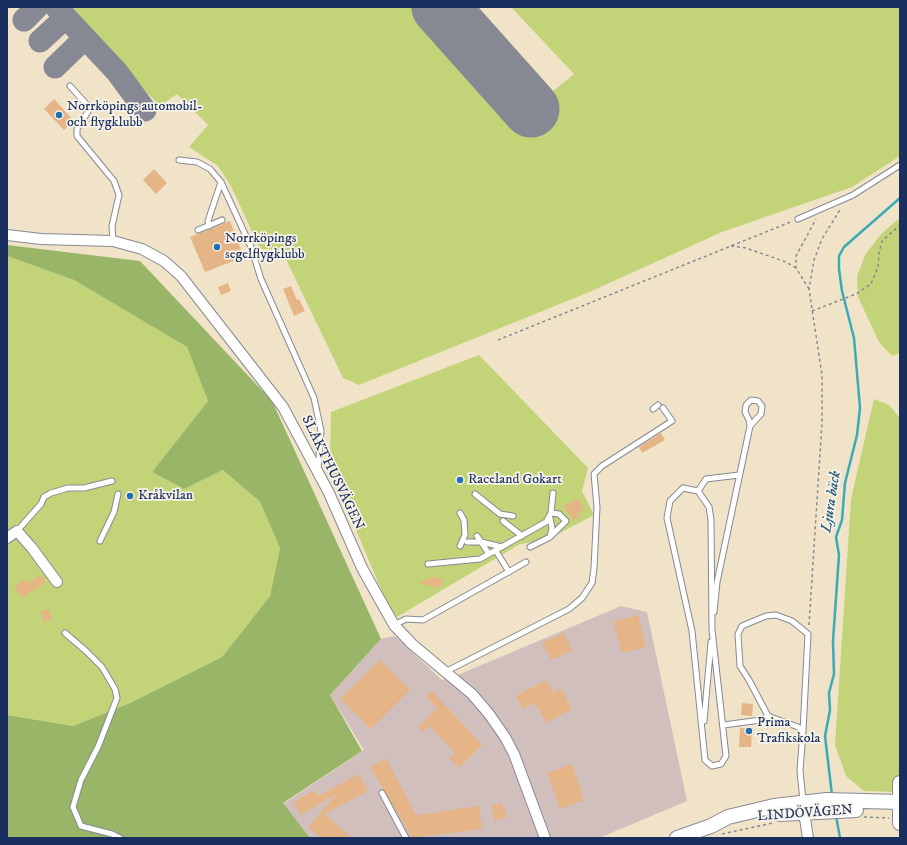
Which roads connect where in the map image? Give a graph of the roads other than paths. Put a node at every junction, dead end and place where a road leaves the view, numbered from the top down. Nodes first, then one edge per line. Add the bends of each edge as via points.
1 (70, 86) dead end
2 (179, 160) dead end
3 (900, 164) edge
4 (221, 182) junction
5 (798, 219) road end
6 (222, 220) dead end
7 (209, 226) junction
8 (198, 230) dead end
9 (7, 235) edge
10 (114, 241) junction
11 (653, 409) dead end
12 (750, 426) junction
13 (318, 472) junction
14 (739, 475) junction
15 (112, 482) dead end
16 (698, 490) junction
17 (553, 493) dead end
18 (118, 494) dead end
19 (475, 494) dead end
20 (460, 513) dead end
21 (514, 516) dead end
22 (551, 516) junction
23 (503, 521) dead end
24 (17, 531) junction
25 (477, 536) dead end
26 (522, 536) junction
27 (550, 537) junction
28 (7, 538) edge
29 (100, 541) dead end
30 (467, 542) dead end
31 (481, 542) junction
32 (460, 546) dead end
33 (502, 547) junction
34 (530, 547) dead end
35 (496, 551) junction
36 (490, 554) junction
37 (526, 562) dead end
38 (428, 564) dead end
39 (509, 572) junction
40 (57, 582) dead end
41 (394, 625) junction
42 (712, 630) junction
43 (65, 633) dead end
44 (445, 672) junction
45 (768, 716) junction
46 (723, 725) junction
47 (803, 731) junction
48 (703, 734) junction
49 (900, 783) edge
50 (382, 793) dead end
51 (804, 807) junction
52 (899, 811) edge
53 (120, 838) edge
54 (406, 838) edge
55 (545, 838) edge
56 (677, 838) edge
57 (808, 838) edge

1 - 10 lane via 89,110 77,129 77,136 114,181 119,195 112,226
2 - 4 lane via 197,162 210,169
3 - 5 lane via 853,194
4 - 7 lane via 208,221
4 - 13 lane via 251,247 261,280 314,398 321,431
6 - 7 lane
7 - 8 lane
9 - 10 street, SLAKTHUSVÄGEN via 41,239
10 - 13 street, SLAKTHUSVÄGEN via 142,249 164,261 181,276 283,407
11 - 44 lane via 660,406 672,421 602,466 594,474 597,507 594,568 592,583 582,598 569,610
12 - 12 lane via 761,414 762,406 758,401 751,400 746,405 745,412
12 - 14 lane
13 - 41 street, SLAKTHUSVÄGEN via 362,568
14 - 16 lane via 706,478
14 - 42 lane via 717,582
15 - 24 lane via 51,493 44,497 41,504
16 - 42 lane via 709,507 711,520
16 - 48 lane via 683,488 670,501 667,518 692,631
17 - 22 lane
18 - 29 lane via 114,512
19 - 21 lane via 500,514
20 - 32 lane via 464,520 465,535
22 - 26 lane via 546,522
22 - 27 lane
22 - 27 lane via 559,514 566,521
23 - 26 lane
24 - 28 street
24 - 40 street
25 - 31 lane
26 - 33 lane
27 - 34 lane
30 - 31 lane
31 - 33 lane
31 - 36 lane
33 - 35 lane
35 - 36 lane
35 - 39 lane
36 - 38 lane via 472,561
37 - 39 lane
39 - 41 lane via 423,620 406,619
41 - 44 street, SLAKTHUSVÄGEN
42 - 46 lane
42 - 48 lane
43 - 53 lane via 102,667 115,689 117,698 98,747 81,780 73,807 81,826
44 - 55 street, SLAKTHUSVÄGEN via 472,694 505,737 514,754
45 - 46 lane via 761,720
45 - 47 lane
45 - 47 lane via 740,666 738,634 742,626 766,616 776,615 792,621 808,634
46 - 48 lane via 726,756 721,764 712,766 706,760
47 - 51 lane via 800,771
49 - 52 main road
50 - 54 lane
51 - 52 main road, LINDÖVÄGEN via 833,805
51 - 56 main road, LINDÖVÄGEN
51 - 57 street

